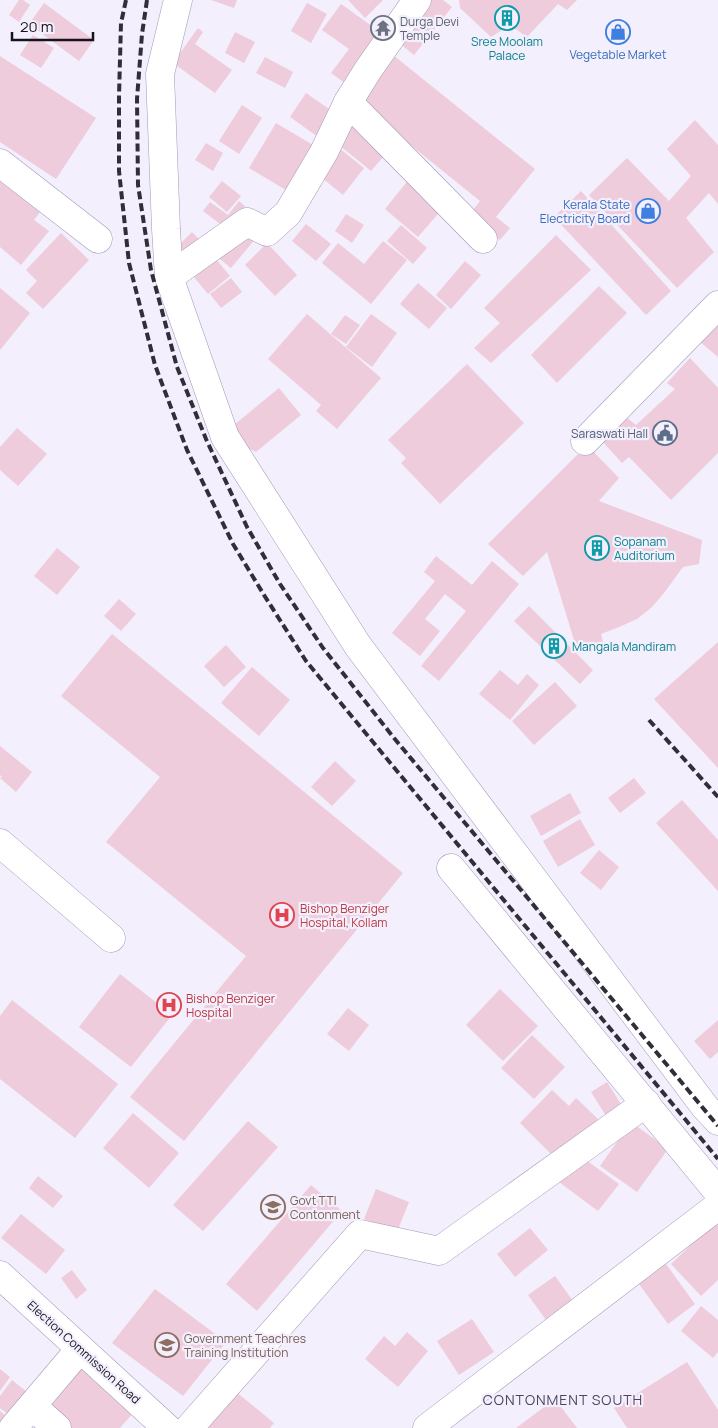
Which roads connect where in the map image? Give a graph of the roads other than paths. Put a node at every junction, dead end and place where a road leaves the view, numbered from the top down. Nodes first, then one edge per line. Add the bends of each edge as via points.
1 (178, 0) edge
2 (417, 0) edge
3 (348, 102) junction
4 (0, 164) edge
5 (98, 239) dead end
6 (483, 239) dead end
7 (169, 277) junction
8 (718, 304) edge
9 (585, 440) dead end
10 (0, 843) edge
11 (451, 868) dead end
12 (112, 938) dead end
13 (646, 1103) junction
14 (718, 1121) edge
15 (718, 1192) edge
16 (718, 1206) edge
17 (0, 1275) edge
18 (80, 1349) junction
19 (32, 1406) junction
20 (12, 1428) edge
21 (57, 1428) edge
22 (167, 1428) edge
23 (189, 1428) edge
24 (427, 1428) edge

1 - 7 street via 160,74
2 - 3 street
3 - 6 street
3 - 7 street via 324,152 288,213 267,232 247,222
4 - 5 street
7 - 14 street via 225,437 358,646 704,1107
8 - 9 street
10 - 12 street
11 - 13 street
13 - 15 street
13 - 23 street via 439,1251 360,1234
16 - 24 street
17 - 18 street, Election Commission Road
18 - 19 street
18 - 22 street, Election Commission Road
19 - 20 street
19 - 21 street

